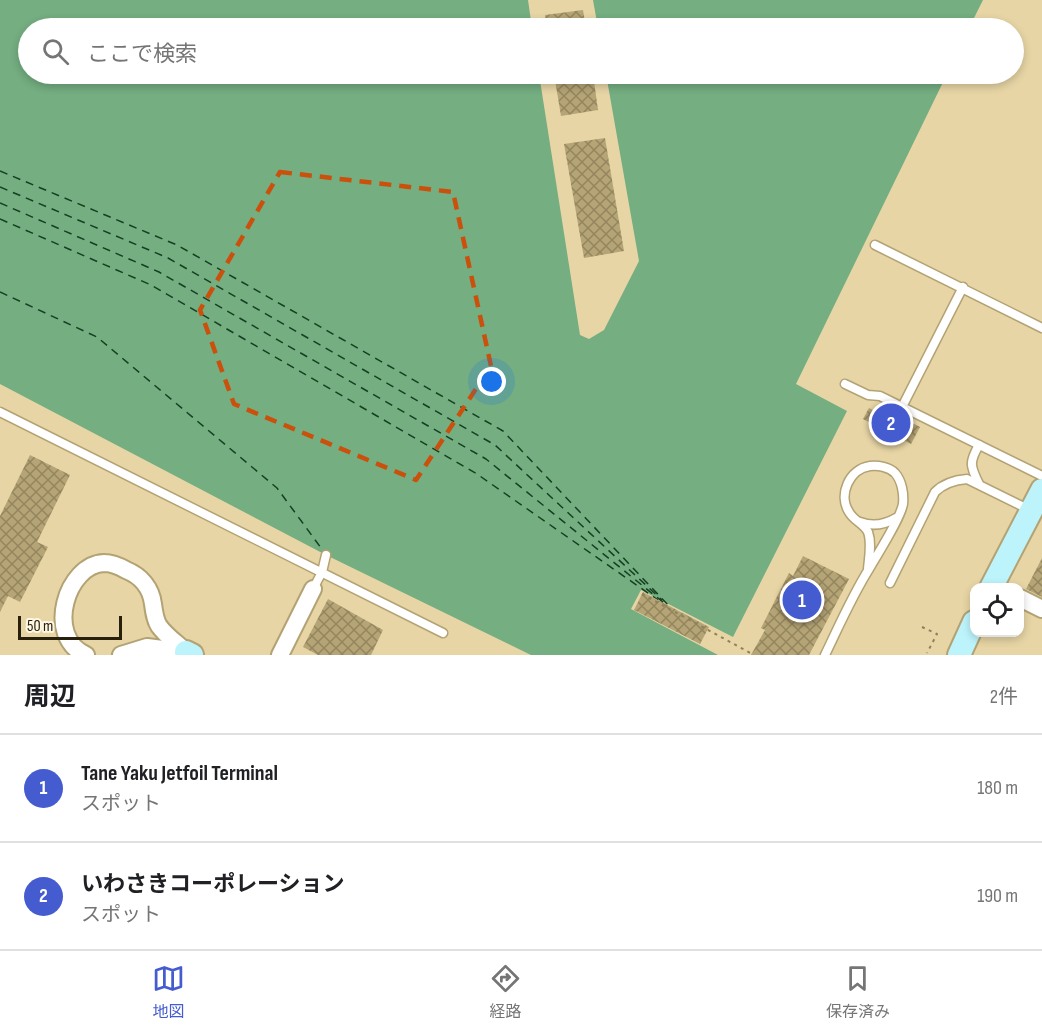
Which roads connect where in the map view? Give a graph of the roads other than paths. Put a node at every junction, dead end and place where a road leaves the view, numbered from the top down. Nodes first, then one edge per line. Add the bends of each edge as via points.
1 (875, 245) dead end
2 (963, 287) junction
3 (1042, 328) edge
4 (845, 384) dead end
5 (903, 406) junction
6 (0, 412) edge
7 (979, 445) junction
8 (1042, 476) edge
9 (979, 484) junction
10 (1042, 490) edge
11 (1036, 513) edge
12 (897, 518) junction
13 (858, 522) junction
14 (326, 555) dead end
15 (868, 569) junction
16 (322, 572) junction
17 (890, 583) dead end
18 (994, 583) edge
19 (313, 589) joint
20 (1024, 600) edge
21 (1042, 609) edge
22 (970, 632) edge
23 (443, 633) dead end
24 (189, 654) edge
25 (86, 655) edge
26 (121, 655) edge
27 (280, 655) edge
28 (825, 655) edge
29 (959, 655) edge

1 - 2 lane
2 - 3 lane
2 - 5 lane
4 - 5 lane
5 - 7 lane
6 - 16 lane
7 - 8 lane
7 - 9 lane via 970,463
9 - 11 lane
9 - 17 lane via 960,479 935,492
10 - 11 street
11 - 18 street
12 - 13 lane via 881,524
12 - 13 lane via 903,505 901,483 895,473 887,467 864,466 848,482 844,494 850,514
12 - 15 lane
13 - 15 lane via 868,531
14 - 16 lane
15 - 28 lane
16 - 19 lane
16 - 23 lane
19 - 27 street
20 - 21 street
22 - 29 street
24 - 25 street via 159,626 149,590 142,580 117,565 102,562 76,580 65,602 63,627 76,651
24 - 26 street via 147,647

